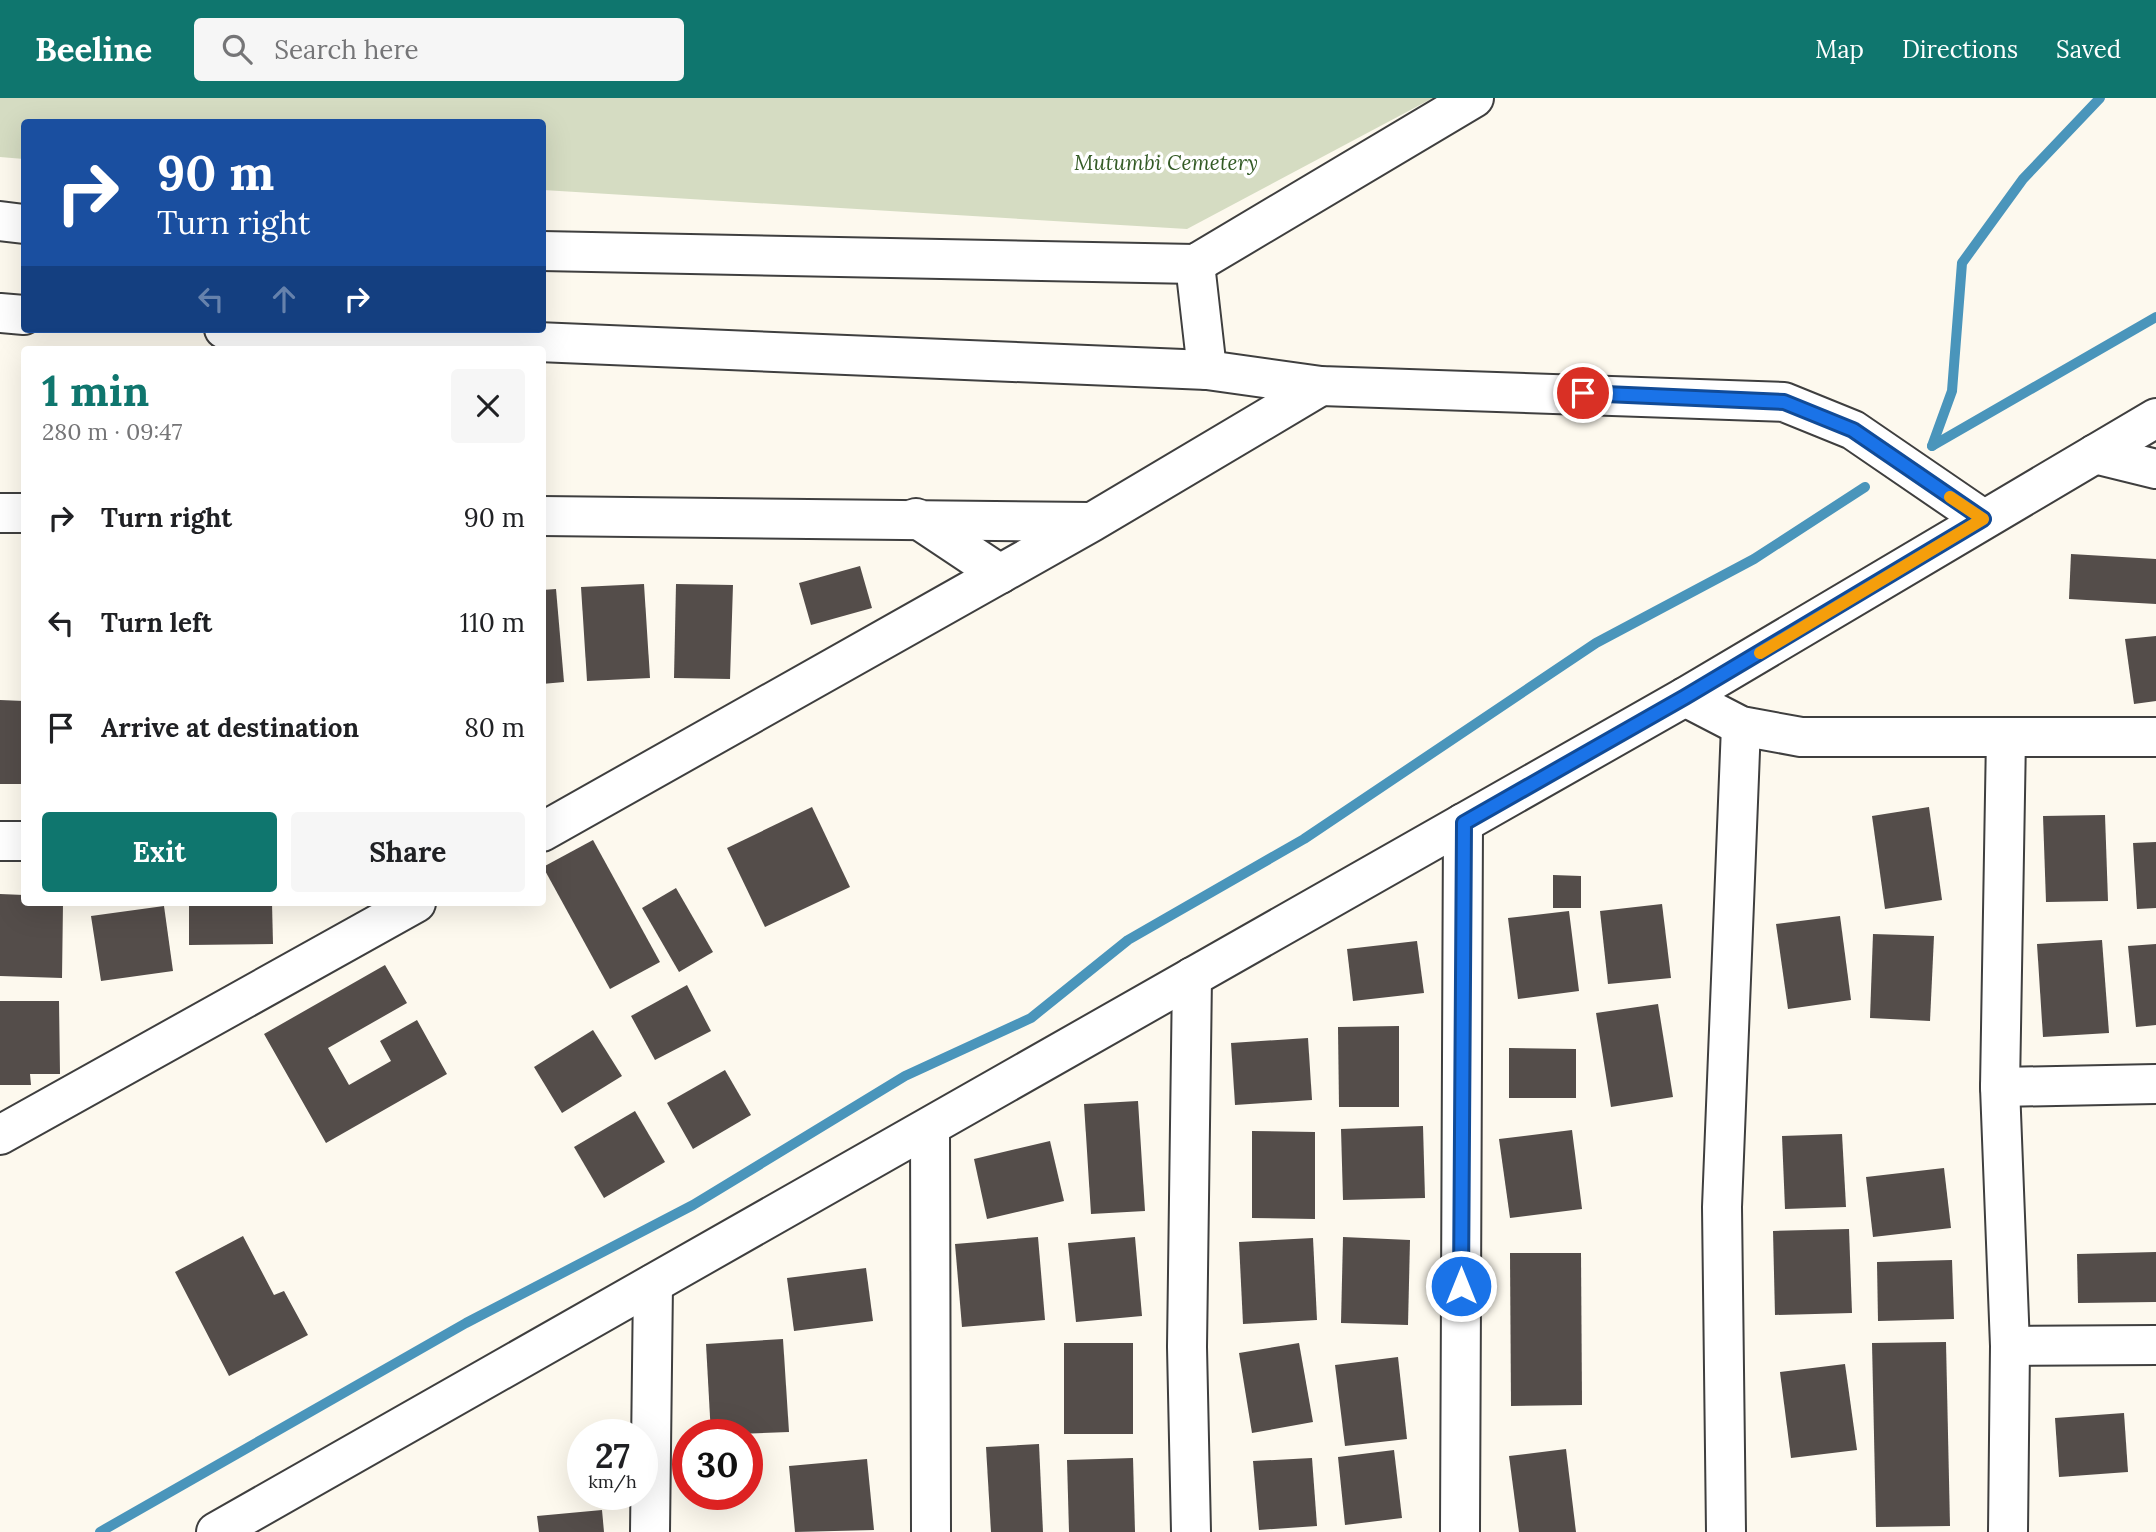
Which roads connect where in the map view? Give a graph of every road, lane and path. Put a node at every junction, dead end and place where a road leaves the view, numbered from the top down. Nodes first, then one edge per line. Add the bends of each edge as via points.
1 (1474, 98) edge
2 (0, 221) edge
3 (21, 224) edge
4 (546, 251) edge
5 (1195, 264) junction
6 (0, 313) edge
7 (21, 316) edge
8 (320, 333) edge
9 (1207, 370) junction
10 (1321, 386) junction
11 (2156, 418) edge
12 (2095, 454) junction
13 (2156, 469) edge
14 (0, 513) edge
15 (21, 513) edge
16 (546, 516) edge
17 (916, 518) junction
18 (1983, 519) junction
19 (1092, 522) junction
20 (1000, 574) junction
21 (1685, 697) junction
22 (1741, 726) junction
23 (2006, 737) junction
24 (2156, 737) edge
25 (1464, 823) junction
26 (546, 830) edge
27 (0, 841) edge
28 (21, 841) edge
29 (411, 906) edge
30 (1192, 977) junction
31 (2156, 1084) edge
32 (2000, 1087) junction
33 (0, 1104) edge
34 (54, 1104) junction
35 (930, 1127) junction
36 (0, 1135) edge
37 (653, 1284) junction
38 (2156, 1345) edge
39 (2010, 1346) junction
40 (216, 1532) edge
41 (650, 1532) edge
42 (932, 1532) edge
43 (1191, 1532) edge
44 (1460, 1532) edge
45 (1726, 1532) edge
46 (2008, 1532) edge

1 - 5 street
2 - 3 street
4 - 5 street
5 - 9 street
6 - 7 street
8 - 9 street
9 - 10 street
10 - 18 street via 1784,402 1853,430
10 - 19 street
11 - 12 street
12 - 13 street
12 - 18 street
14 - 15 street
16 - 17 street
17 - 19 street
17 - 20 street
18 - 21 street
19 - 20 street
20 - 26 street
21 - 22 street
21 - 25 street
22 - 23 street via 1801,737
22 - 45 street via 1722,1207
23 - 24 street
23 - 32 street
25 - 30 street
25 - 44 street
27 - 28 street
29 - 34 street
30 - 35 street
30 - 43 street
31 - 32 street
32 - 39 street
33 - 34 street
34 - 36 street
35 - 37 street
35 - 42 street
37 - 40 street
37 - 41 street
38 - 39 street
39 - 46 street

